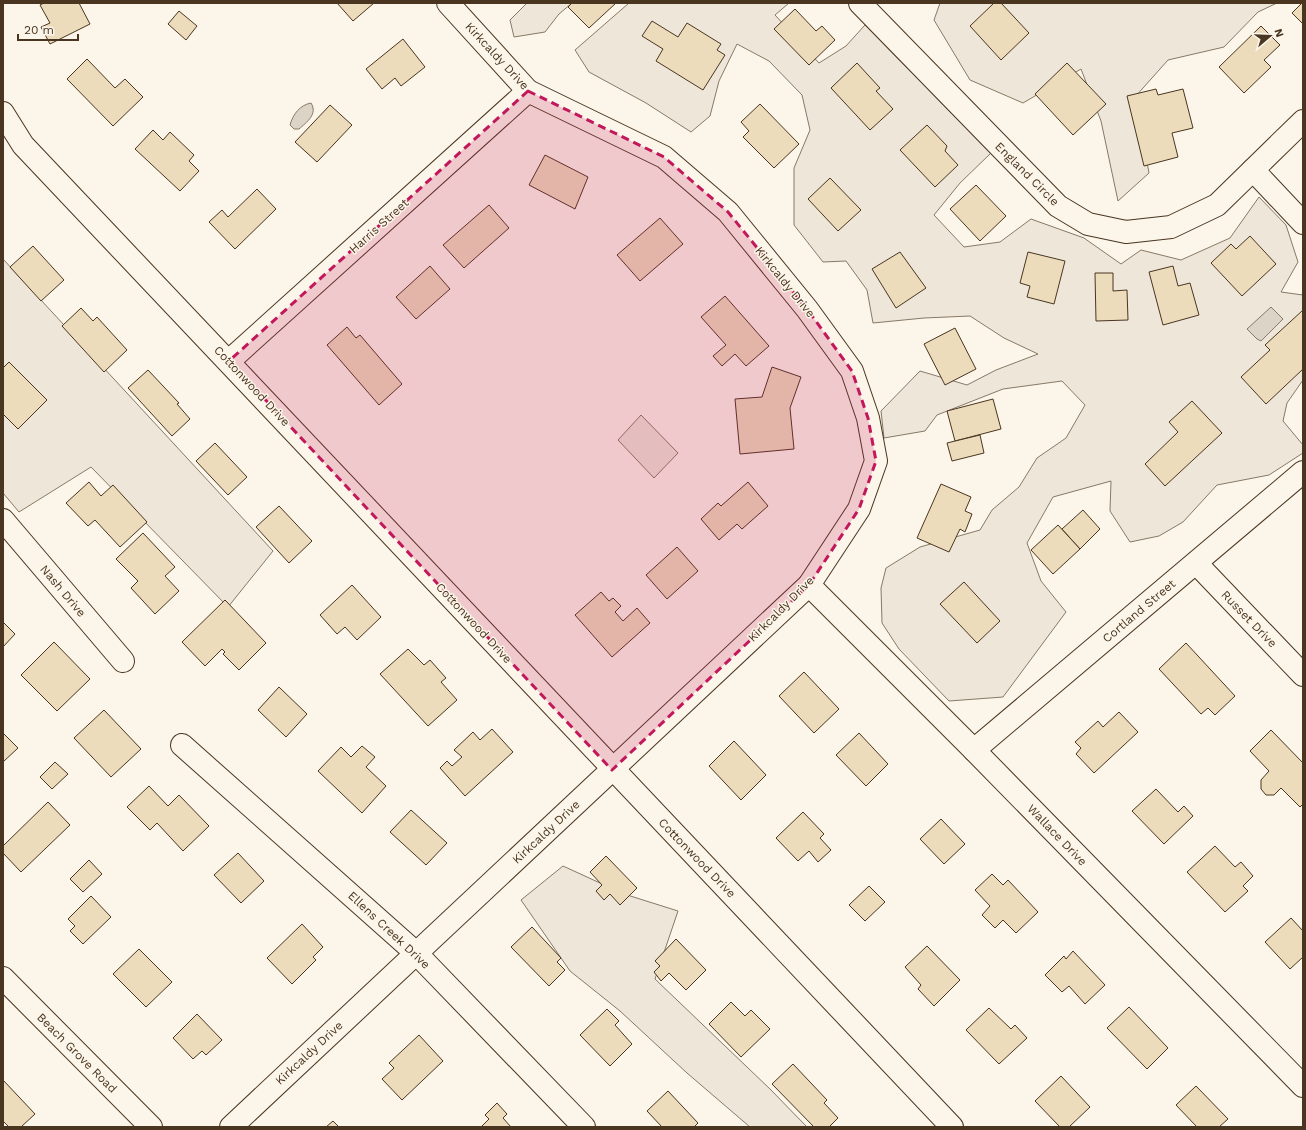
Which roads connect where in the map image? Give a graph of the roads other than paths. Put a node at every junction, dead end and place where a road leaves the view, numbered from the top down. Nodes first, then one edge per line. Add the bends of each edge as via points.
1 (448, 3) edge
2 (860, 3) edge
3 (528, 91) junction
4 (3, 113) edge
5 (1303, 121) edge
6 (1253, 170) junction
7 (1303, 223) edge
8 (229, 361) junction
9 (1303, 472) edge
10 (3, 520) edge
11 (1196, 563) junction
12 (809, 585) junction
13 (123, 661) dead end
14 (1303, 675) edge
15 (182, 745) dead end
16 (974, 750) junction
17 (612, 770) junction
18 (416, 953) junction
19 (3, 978) edge
20 (1303, 1086) edge
21 (151, 1127) edge
22 (231, 1127) edge
23 (584, 1127) edge
24 (952, 1127) edge

1 - 3 street, Kirkcaldy Drive
2 - 6 street, England Circle via 1058,206 1088,224 1126,232 1171,227 1217,205
3 - 8 street, Harris Street
3 - 12 street, Kirkcaldy Drive via 664,157 728,212 807,309 852,371 868,418 876,461 859,509
4 - 8 street, Cottonwood Drive via 23,144
5 - 6 street, England Circle
6 - 7 street
8 - 17 street, Cottonwood Drive
9 - 11 street, Cortland Street
10 - 13 street, Nash Drive
11 - 14 street, Russet Drive
11 - 16 street, Cortland Street
12 - 16 street, Wallace Drive
12 - 17 street, Kirkcaldy Drive
15 - 18 street, Ellens Creek Drive
16 - 20 street, Wallace Drive
17 - 18 street, Kirkcaldy Drive
17 - 24 street, Cottonwood Drive
18 - 22 street, Kirkcaldy Drive
18 - 23 street, Ellens Creek Drive
19 - 21 street, Beach Grove Road

